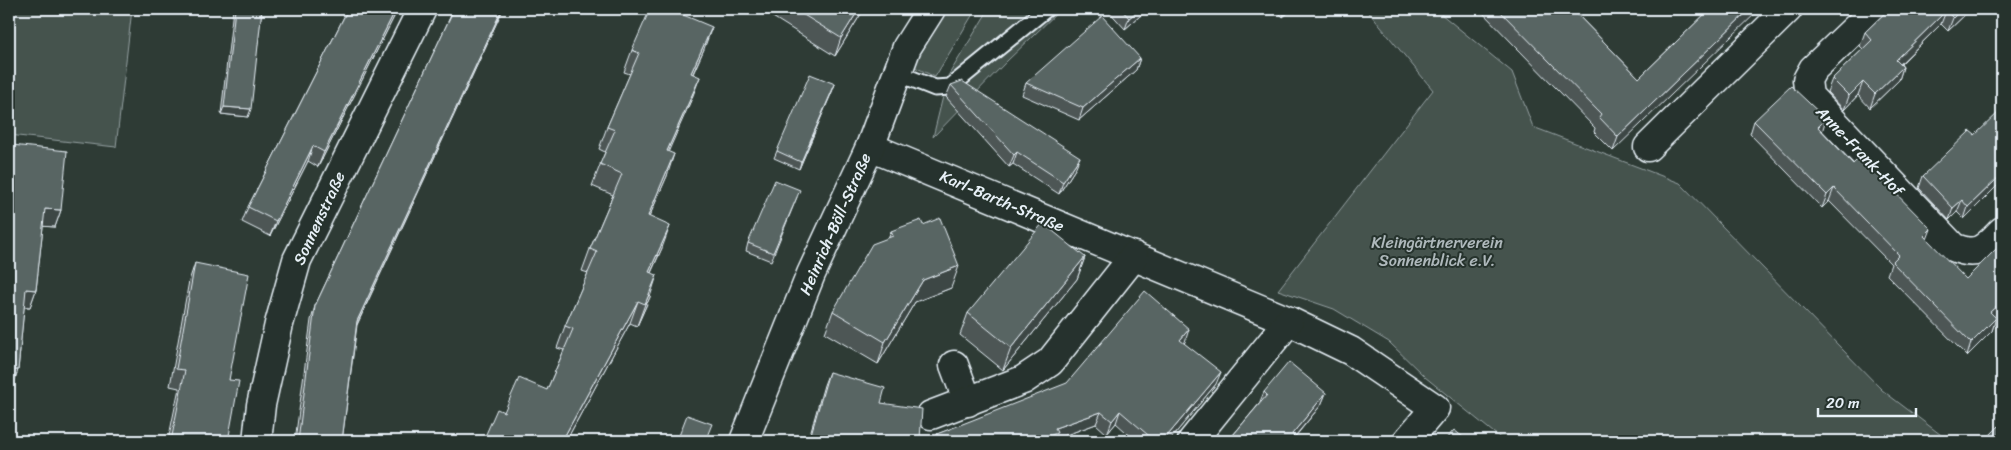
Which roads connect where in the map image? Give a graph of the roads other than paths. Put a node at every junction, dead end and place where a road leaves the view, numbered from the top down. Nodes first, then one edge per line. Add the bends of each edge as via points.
1 (422, 9) edge
2 (931, 9) edge
3 (1046, 9) edge
4 (1788, 9) edge
5 (1876, 9) edge
6 (897, 73) junction
7 (1648, 146) dead end
8 (870, 147) junction
9 (2002, 231) edge
10 (1134, 256) junction
11 (1289, 320) junction
12 (954, 364) dead end
13 (968, 402) junction
14 (931, 415) dead end
15 (257, 441) edge
16 (744, 441) edge
17 (1192, 441) edge
18 (1407, 441) edge

1 - 15 street, Sonnenstraße via 297,260 260,405
2 - 6 street, Heinrich-Böll-Straße via 907,47
3 - 6 lane via 950,87 935,88
4 - 7 street
5 - 9 street, Anne-Frank-Hof via 1813,69 1807,80 1809,96 1953,247 1965,252 1977,251
6 - 8 street, Heinrich-Böll-Straße
8 - 10 street, Karl-Barth-Straße
8 - 16 street, Heinrich-Böll-Straße via 811,274
10 - 11 street, Karl-Barth-Straße
10 - 13 street via 1050,362 1024,380
11 - 17 street
11 - 18 street, Karl-Barth-Straße via 1351,351 1435,408
12 - 13 street
13 - 14 street

